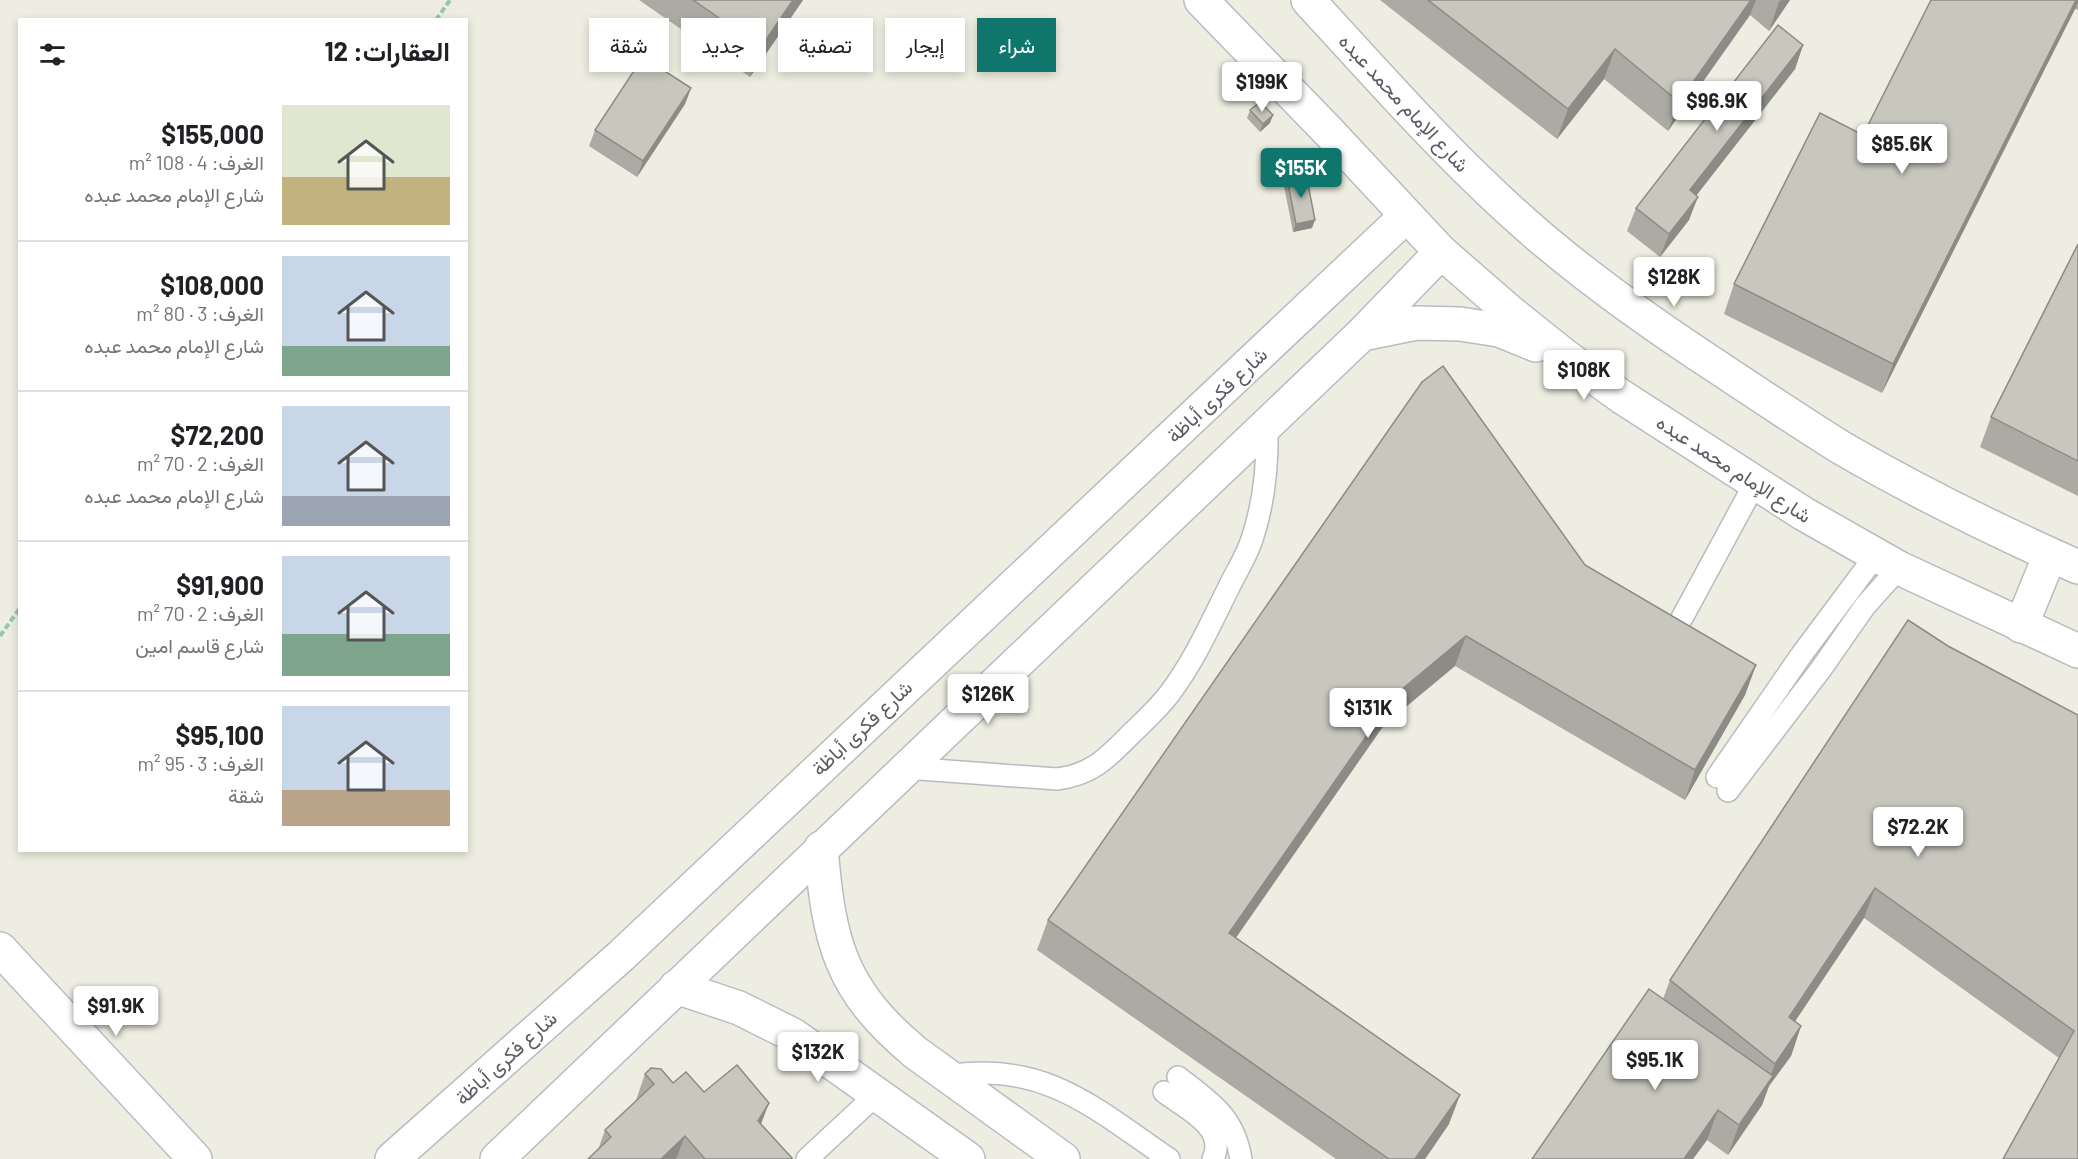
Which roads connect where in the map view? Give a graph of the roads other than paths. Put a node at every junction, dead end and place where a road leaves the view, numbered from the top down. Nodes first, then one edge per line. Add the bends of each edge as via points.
1 (1201, 0) edge
2 (1308, 0) edge
3 (1406, 216) junction
4 (1441, 252) junction
5 (1362, 334) junction
6 (1565, 356) junction
7 (1267, 423) junction
8 (1755, 483) junction
9 (1887, 561) junction
10 (2064, 561) edge
11 (1682, 618) dead end
12 (2021, 626) junction
13 (2078, 651) edge
14 (906, 768) junction
15 (1723, 784) dead end
16 (821, 848) junction
17 (0, 949) edge
18 (676, 987) junction
19 (947, 1076) junction
20 (877, 1094) junction
21 (195, 1159) edge
22 (392, 1159) edge
23 (497, 1159) edge
24 (807, 1159) edge
25 (968, 1159) edge
26 (1063, 1159) edge
27 (1169, 1159) edge
28 (1213, 1159) edge
29 (1241, 1159) edge

1 - 3 street, شارع الإمام محمد عبده
2 - 10 street, شارع الإمام محمد عبده via 1480,183 1617,299 1842,448 1966,515
3 - 4 street, شارع الإمام محمد عبده
3 - 22 street, شارع فكرى أباظة via 622,955
4 - 5 street
4 - 6 street, شارع الإمام محمد عبده
5 - 6 street via 1416,323 1460,324 1499,330
5 - 7 street
6 - 8 street, شارع الإمام محمد عبده
7 - 14 street
7 - 14 lane via 1265,485 1253,538 1180,678 1156,710 1110,754 1092,770 1057,779
8 - 9 street, شارع الإمام محمد عبده
8 - 11 lane
9 - 12 street, شارع الإمام محمد عبده
9 - 15 lane via 1802,654
10 - 12 street
12 - 13 street, شارع الإمام محمد عبده
14 - 16 street
16 - 18 street
16 - 19 street via 834,939 857,991 894,1035
17 - 21 street
18 - 20 street via 739,1008 775,1026
18 - 23 street
19 - 26 street
19 - 27 lane via 995,1072 1039,1080 1070,1092
20 - 24 lane
20 - 25 street
28 - 29 lane via 1216,1146 1212,1131 1171,1085 1222,1113 1235,1134

